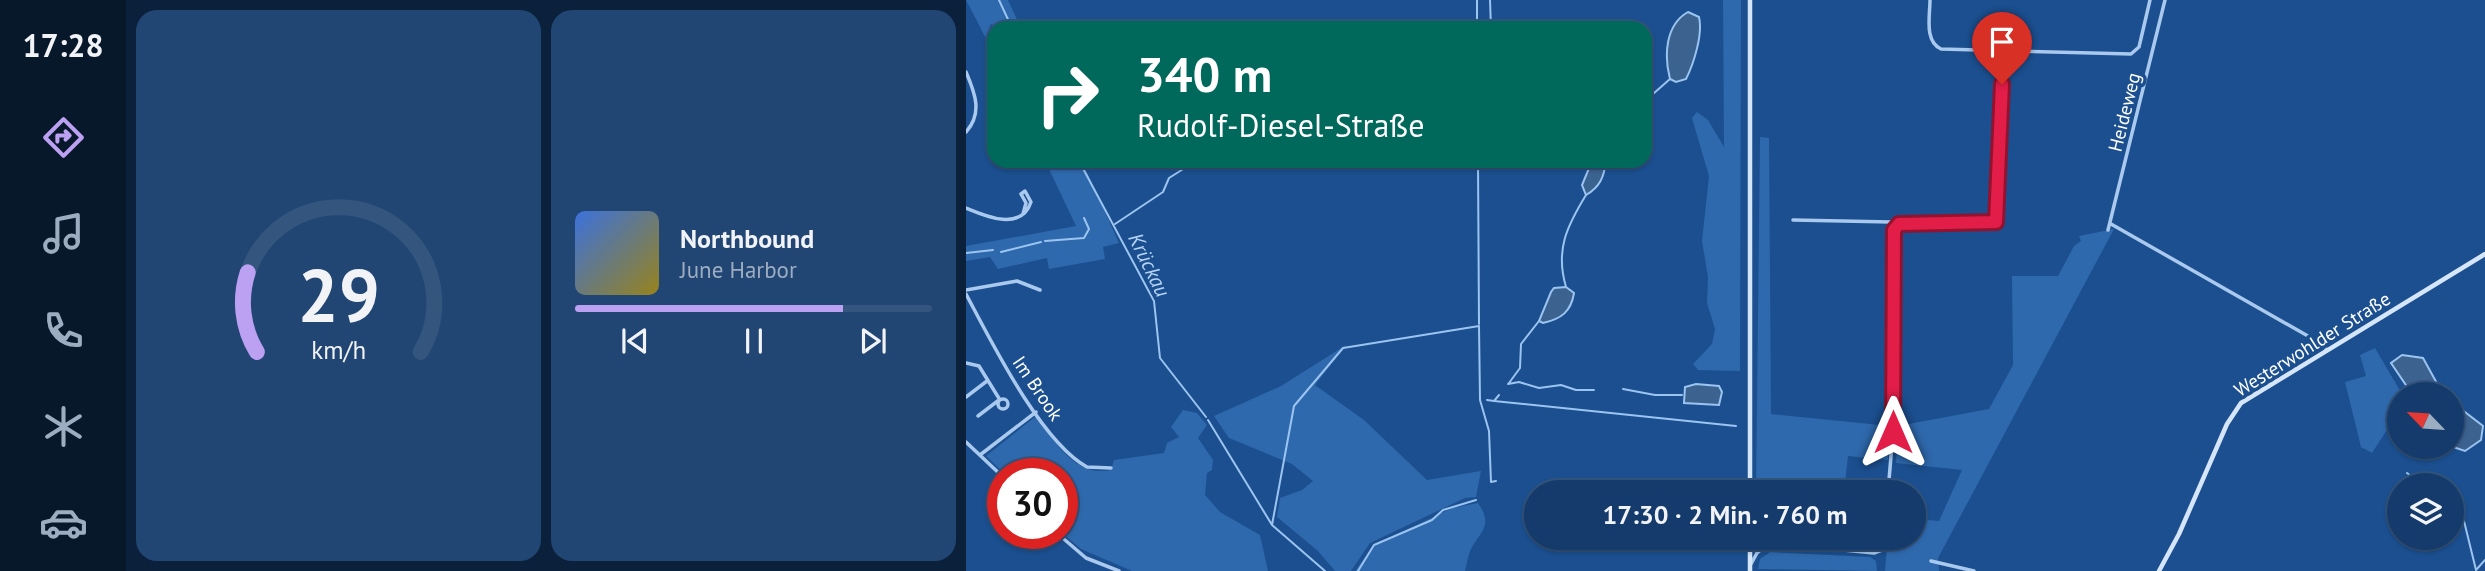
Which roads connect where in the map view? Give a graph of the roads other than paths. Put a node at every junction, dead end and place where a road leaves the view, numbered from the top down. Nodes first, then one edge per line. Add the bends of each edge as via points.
1 (1750, 0) edge
2 (1930, 0) edge
3 (2150, 0) edge
4 (2165, 0) edge
5 (2003, 51) junction
6 (966, 72) edge
7 (966, 132) edge
8 (966, 208) edge
9 (1023, 214) junction
10 (1793, 220) dead end
11 (2111, 224) junction
12 (1896, 226) junction
13 (2108, 230) dead end
14 (2485, 254) edge
15 (1040, 290) dead end
16 (966, 292) edge
17 (2327, 350) junction
18 (966, 363) edge
19 (987, 381) junction
20 (966, 397) edge
21 (1036, 412) junction
22 (978, 416) dead end
23 (966, 442) edge
24 (980, 455) junction
25 (987, 462) edge
26 (1111, 468) dead end
27 (1750, 480) edge
28 (1889, 480) edge
29 (1076, 549) edge
30 (1750, 550) edge
31 (1761, 550) edge
32 (1834, 550) edge
33 (1879, 550) edge
34 (1931, 561) dead end
35 (1750, 568) edge
36 (1119, 571) edge
37 (1973, 571) edge
38 (2159, 571) edge

1 - 27 main road
2 - 5 street via 1930,37 1937,48
3 - 5 street via 2135,52
4 - 11 street, Heideweg
5 - 12 street via 1996,222
6 - 7 street via 976,118
8 - 9 street via 994,220
9 - 9 street via 1031,202 1024,191 1021,194 1026,203
10 - 12 street via 1891,222
11 - 13 street, Heideweg
11 - 17 street
12 - 28 street
14 - 17 main road, Westerwohlder Straße
15 - 16 street via 1017,281
16 - 21 street, Im Brook
17 - 38 main road, Westerwohlder Straße via 2236,408
18 - 19 street via 979,366
19 - 20 street
19 - 22 street via 1000,400
21 - 24 street
21 - 26 street, Im Brook via 1080,463 1093,469
23 - 24 street
24 - 25 street
29 - 36 street
30 - 35 main road
31 - 35 street
32 - 33 street
34 - 37 street

